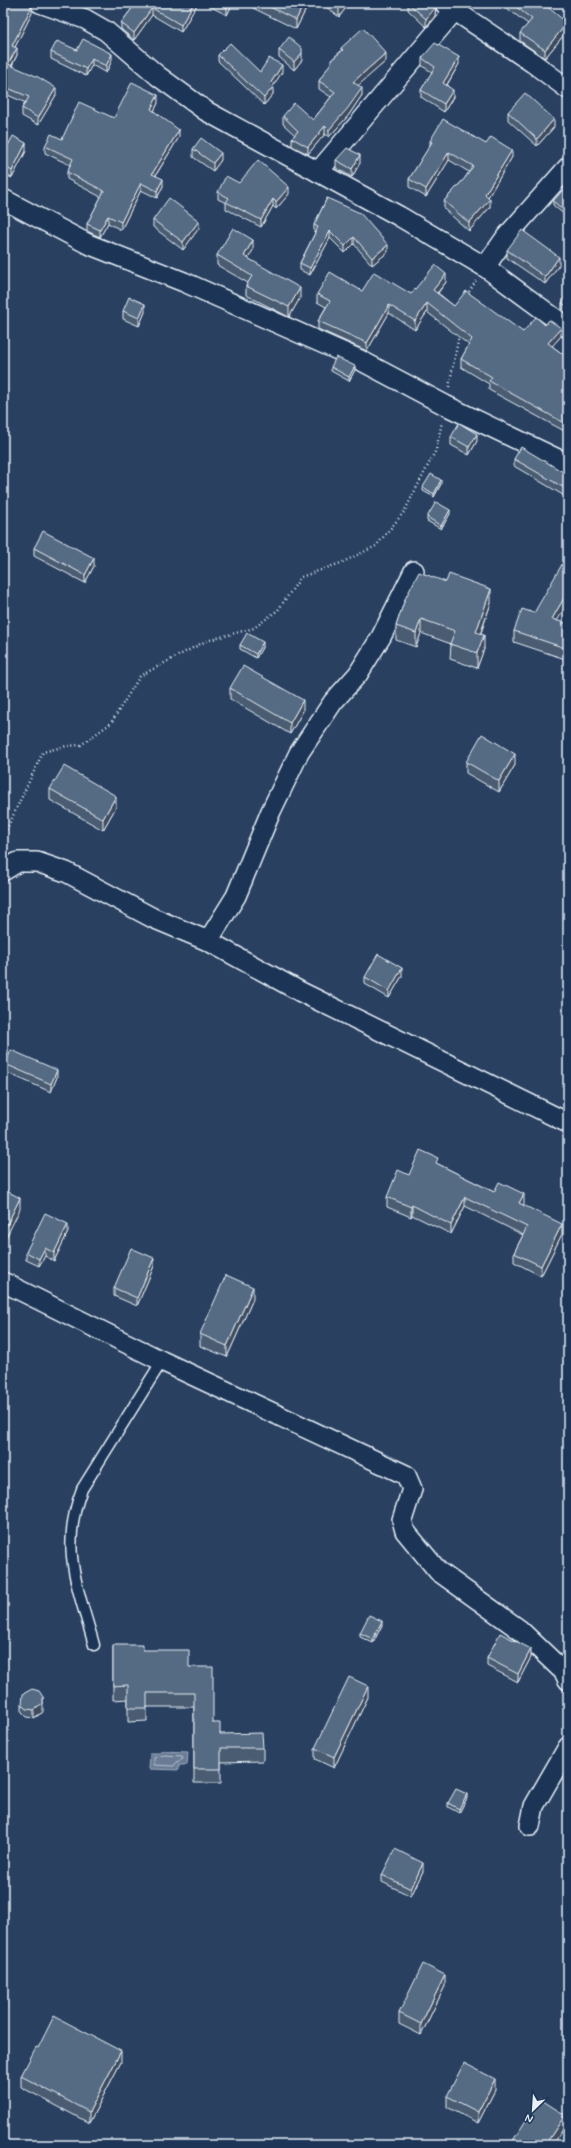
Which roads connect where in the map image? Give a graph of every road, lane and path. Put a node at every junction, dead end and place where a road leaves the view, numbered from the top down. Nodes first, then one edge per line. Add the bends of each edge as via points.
1 (40, 3) edge
2 (450, 7) edge
3 (568, 89) edge
4 (568, 167) edge
5 (318, 172) junction
6 (3, 199) edge
7 (485, 267) junction
8 (466, 302) edge
9 (568, 328) edge
10 (460, 332) edge
11 (445, 405) junction
12 (568, 464) edge
13 (414, 571) dead end
14 (3, 836) edge
15 (3, 871) edge
16 (208, 941) junction
17 (568, 1123) edge
18 (3, 1282) edge
19 (162, 1361) junction
20 (94, 1645) dead end
21 (568, 1680) edge
22 (568, 1747) edge
23 (530, 1826) dead end

1 - 5 street via 85,19 106,31 158,76 206,111
2 - 3 street
2 - 5 street
4 - 7 street via 506,238
5 - 7 street
6 - 11 street via 88,244 184,282 358,359
7 - 8 path via 467,295
7 - 9 street
10 - 11 path
11 - 12 street
11 - 14 path via 436,450 404,512 376,546 301,577 278,610 254,628 206,641 140,676 111,723 81,745 43,752
13 - 16 street via 381,637 362,668 333,702 299,753 271,811 236,896
15 - 16 street via 18,862 37,862 59,869 152,918
16 - 17 street via 301,992
18 - 19 street
19 - 20 lane via 82,1489 76,1504 72,1523 71,1565
19 - 21 street via 406,1476 412,1489 402,1520 405,1531 438,1571 520,1630 564,1672
22 - 23 street via 534,1806

